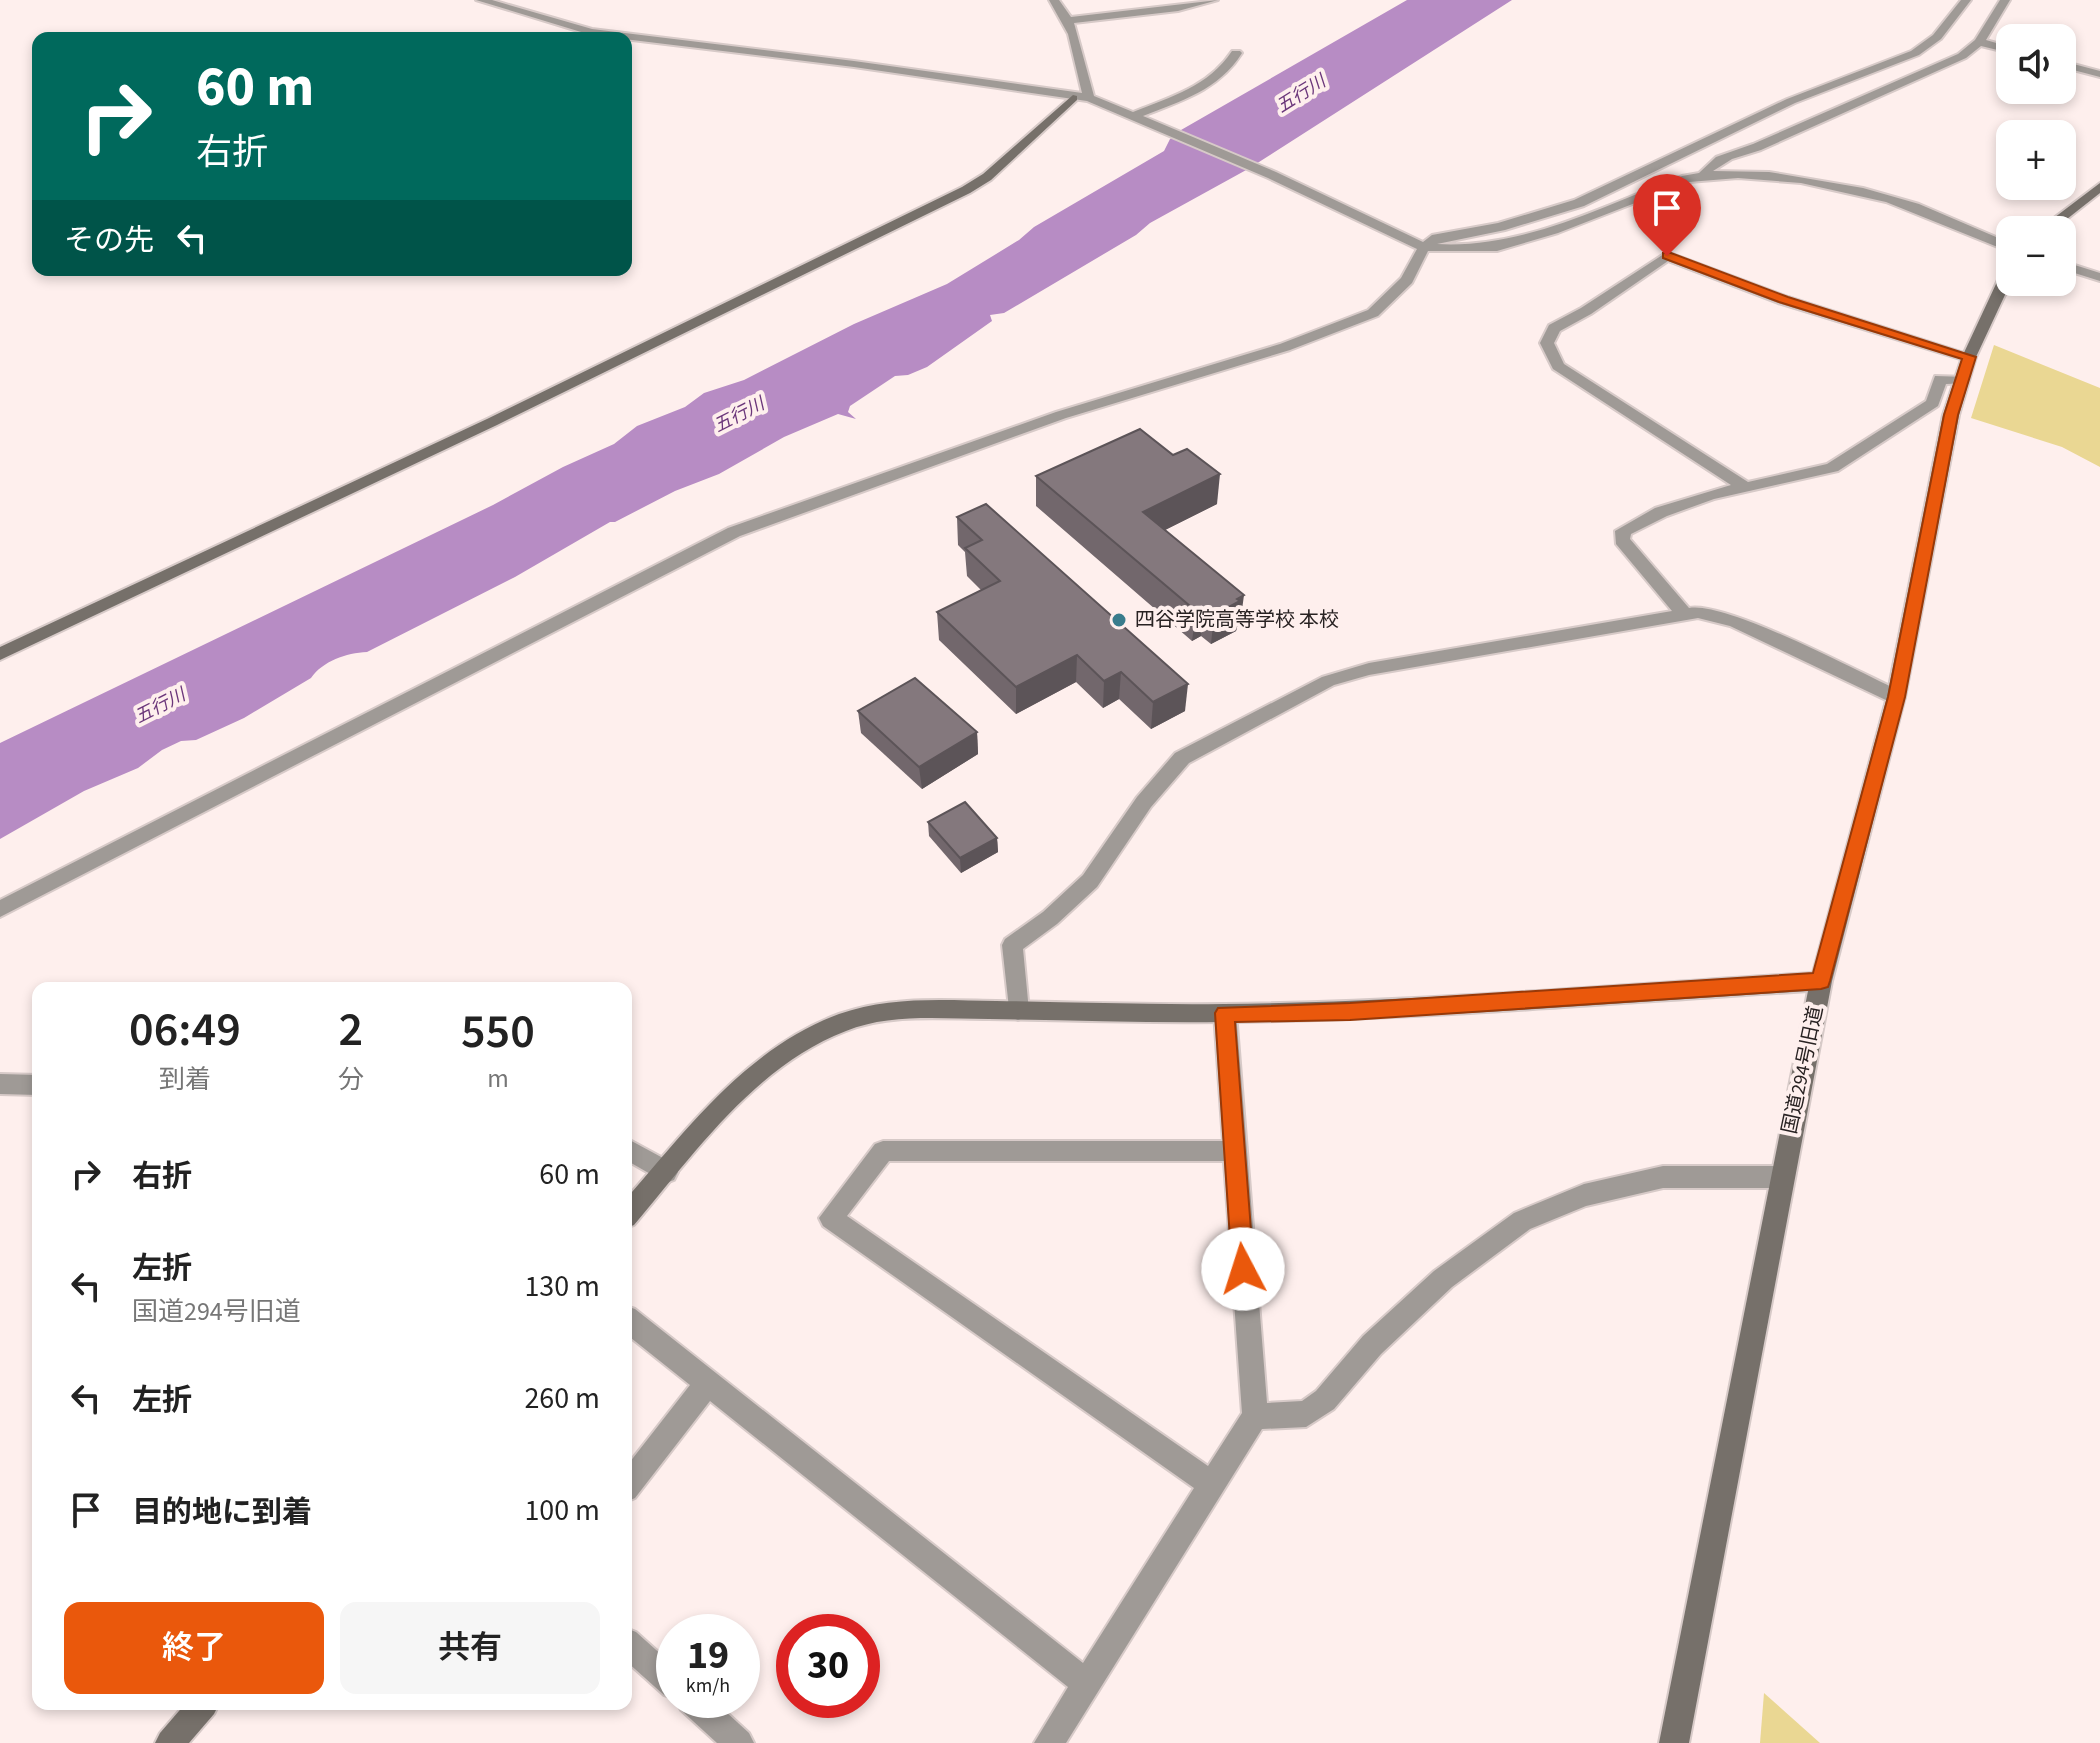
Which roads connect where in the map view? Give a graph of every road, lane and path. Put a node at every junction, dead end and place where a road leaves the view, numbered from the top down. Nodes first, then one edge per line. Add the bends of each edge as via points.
1 (481, 0) edge
2 (1054, 0) edge
3 (1213, 0) edge
4 (1966, 0) edge
5 (2005, 0) edge
6 (1068, 21) junction
7 (591, 32) edge
8 (632, 37) edge
9 (1979, 42) junction
10 (1996, 46) edge
11 (1236, 53) dead end
12 (2076, 68) edge
13 (2100, 74) edge
14 (1082, 98) junction
15 (1131, 117) junction
16 (1705, 174) junction
17 (2100, 187) edge
18 (2063, 216) edge
19 (1996, 242) edge
20 (1424, 247) junction
21 (2076, 269) edge
22 (2100, 277) edge
23 (1997, 296) edge
24 (1969, 357) junction
25 (1962, 380) junction
26 (1745, 487) junction
27 (1683, 612) junction
28 (0, 654) edge
29 (1896, 697) junction
30 (0, 909) edge
31 (1821, 981) junction
32 (1018, 1011) junction
33 (1225, 1013) junction
34 (0, 1084) edge
35 (32, 1085) edge
36 (1233, 1151) junction
37 (632, 1152) edge
38 (666, 1172) junction
39 (1781, 1177) junction
40 (632, 1210) edge
41 (632, 1323) edge
42 (707, 1383) junction
43 (1255, 1416) junction
44 (632, 1481) edge
45 (1212, 1485) junction
46 (632, 1647) edge
47 (656, 1669) edge
48 (1087, 1684) junction
49 (199, 1710) edge
50 (711, 1718) edge
51 (170, 1743) edge
52 (739, 1743) edge
53 (1049, 1743) edge
54 (1674, 1743) edge

1 - 7 street
2 - 6 street
3 - 6 street
4 - 20 street via 1937,37 1915,53 1804,95 1579,203 1500,227 1437,238
5 - 9 street
6 - 14 street via 1077,46
8 - 14 street
9 - 10 street
9 - 16 street via 1912,80 1724,157
11 - 15 street via 1231,65 1207,83
12 - 13 street
14 - 15 street
14 - 28 street via 966,190
15 - 20 street via 1272,175
16 - 19 street via 1751,174 1849,190 1915,207
16 - 20 street via 1497,247
17 - 18 street
20 - 30 street via 1407,280 1373,313 1285,347 1061,415 734,532
21 - 22 street
23 - 24 street, 国道294号旧道
24 - 25 street, 国道294号旧道
24 - 26 street via 1783,300 1667,256 1554,328 1547,343 1558,366
25 - 26 street via 1940,379 1933,403 1832,468
25 - 29 street, 国道294号旧道
26 - 27 street via 1661,512 1620,536
27 - 29 street via 1736,622
27 - 32 street via 1369,669 1328,681 1182,758 1144,802 1090,881 1012,945
29 - 31 street, 国道294号旧道
31 - 33 street via 1350,1011
31 - 39 street, 国道294号旧道
32 - 33 street
32 - 38 street via 933,1009 842,1022 805,1040 751,1079
33 - 36 street
34 - 35 street
36 - 43 street
36 - 45 street via 883,1151 831,1218
37 - 38 street
38 - 40 street
39 - 43 street via 1663,1177 1584,1195 1522,1221 1443,1279 1306,1414
39 - 54 street, 国道294号旧道
41 - 42 street
42 - 44 street
42 - 48 street
43 - 45 street
45 - 48 street
46 - 47 street
48 - 53 street
49 - 51 street
50 - 52 street

